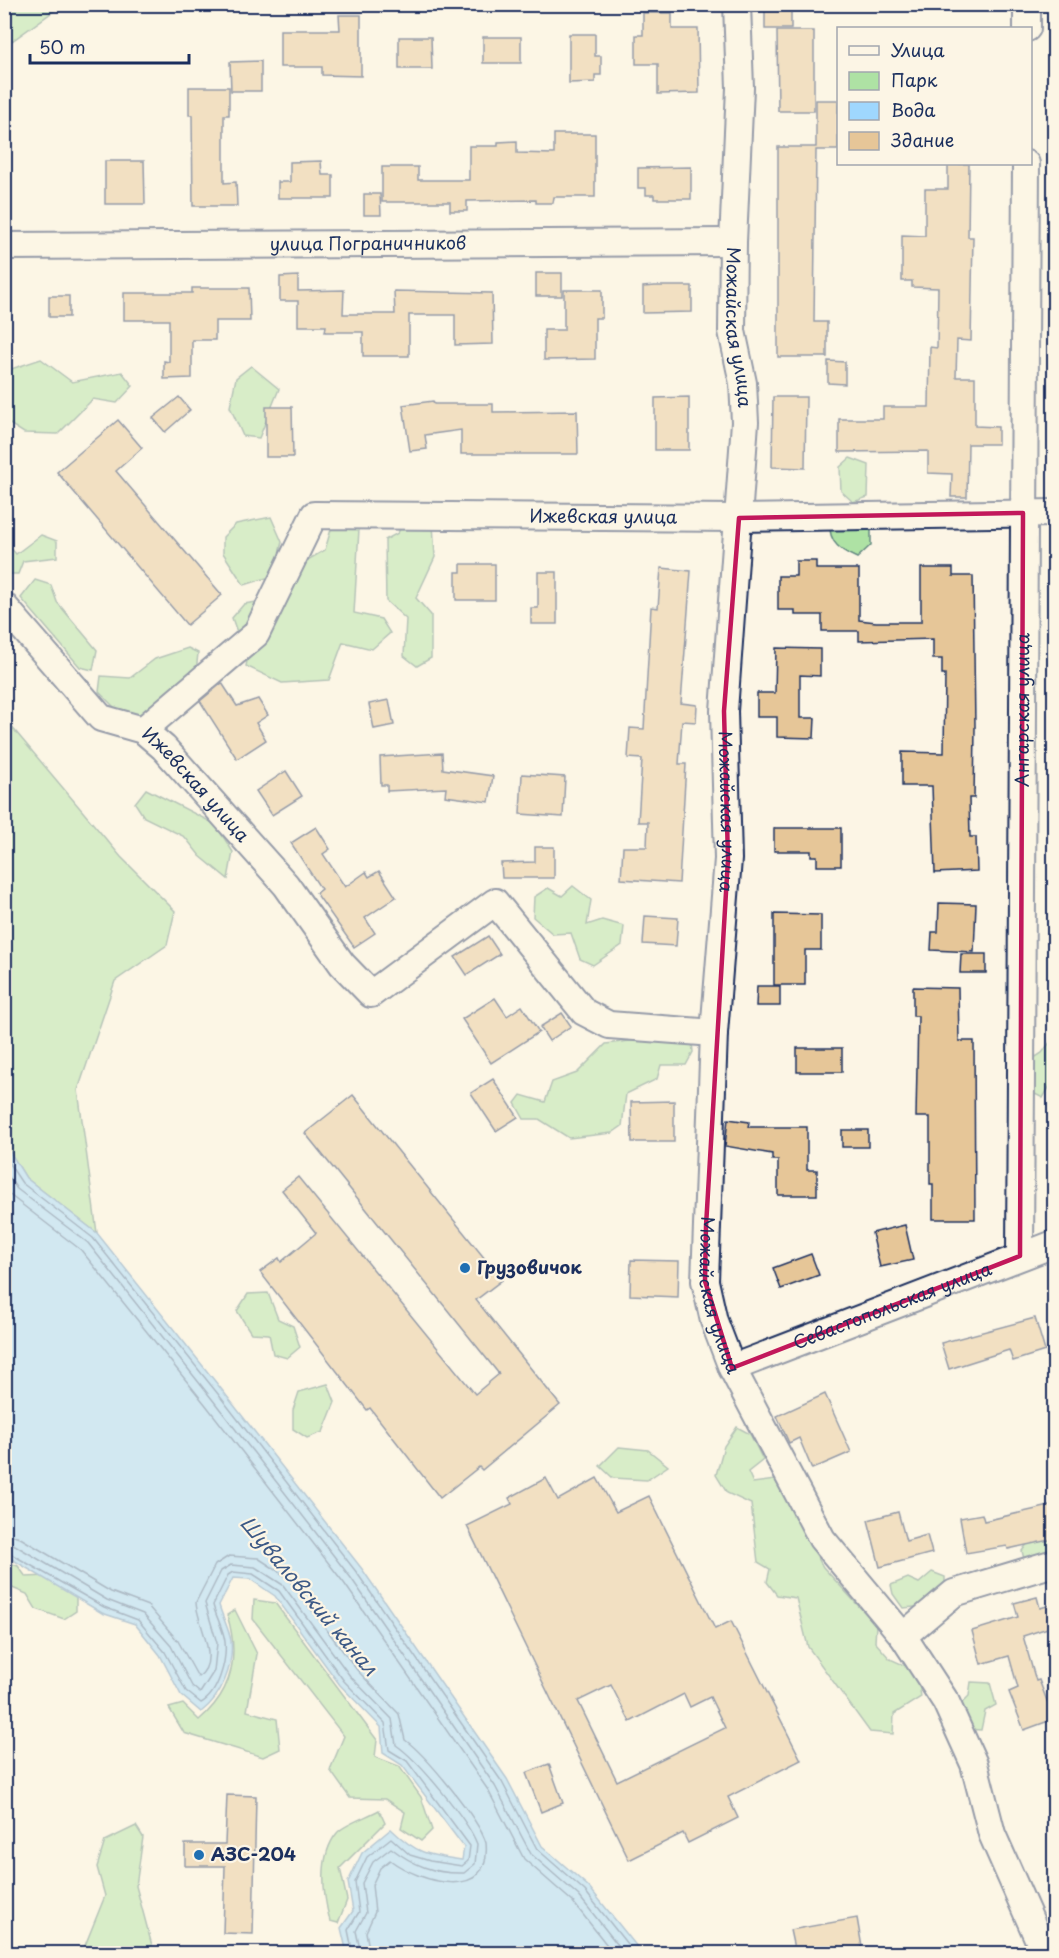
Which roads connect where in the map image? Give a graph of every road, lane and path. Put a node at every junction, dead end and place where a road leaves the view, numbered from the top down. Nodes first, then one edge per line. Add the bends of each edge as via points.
1 (737, 4) edge
2 (1027, 4) edge
3 (1027, 27) edge
4 (1026, 165) edge
5 (733, 242) junction
6 (4, 246) edge
7 (1023, 513) junction
8 (1054, 513) edge
9 (739, 518) junction
10 (4, 606) edge
11 (143, 730) junction
12 (714, 1034) junction
13 (1054, 1244) edge
14 (1020, 1256) junction
15 (732, 1368) junction
16 (1054, 1563) edge
17 (903, 1636) junction
18 (1045, 1953) edge

1 - 5 street, Можайская улица via 741,88
2 - 3 street
4 - 7 street, Ангарская улица
5 - 6 street, улица Пограничников
5 - 9 street, Можайская улица via 732,331 746,422
7 - 8 street, Ижевская улица
7 - 9 street, Ижевская улица
7 - 14 street, Ангарская улица
9 - 11 street, Ижевская улица via 314,515 256,634
9 - 12 street, Можайская улица via 724,711 728,859
10 - 11 street via 101,718
11 - 12 street, Ижевская улица via 164,748 286,885 342,964 371,994 495,902 584,1012 609,1025
12 - 15 street, Можайская улица via 705,1281 714,1321
13 - 14 street, Севастопольская улица
14 - 15 street, Севастопольская улица
15 - 17 street, Можайская улица via 822,1539
16 - 17 street via 954,1593
17 - 18 street, Можайская улица via 946,1702 974,1764 992,1834

